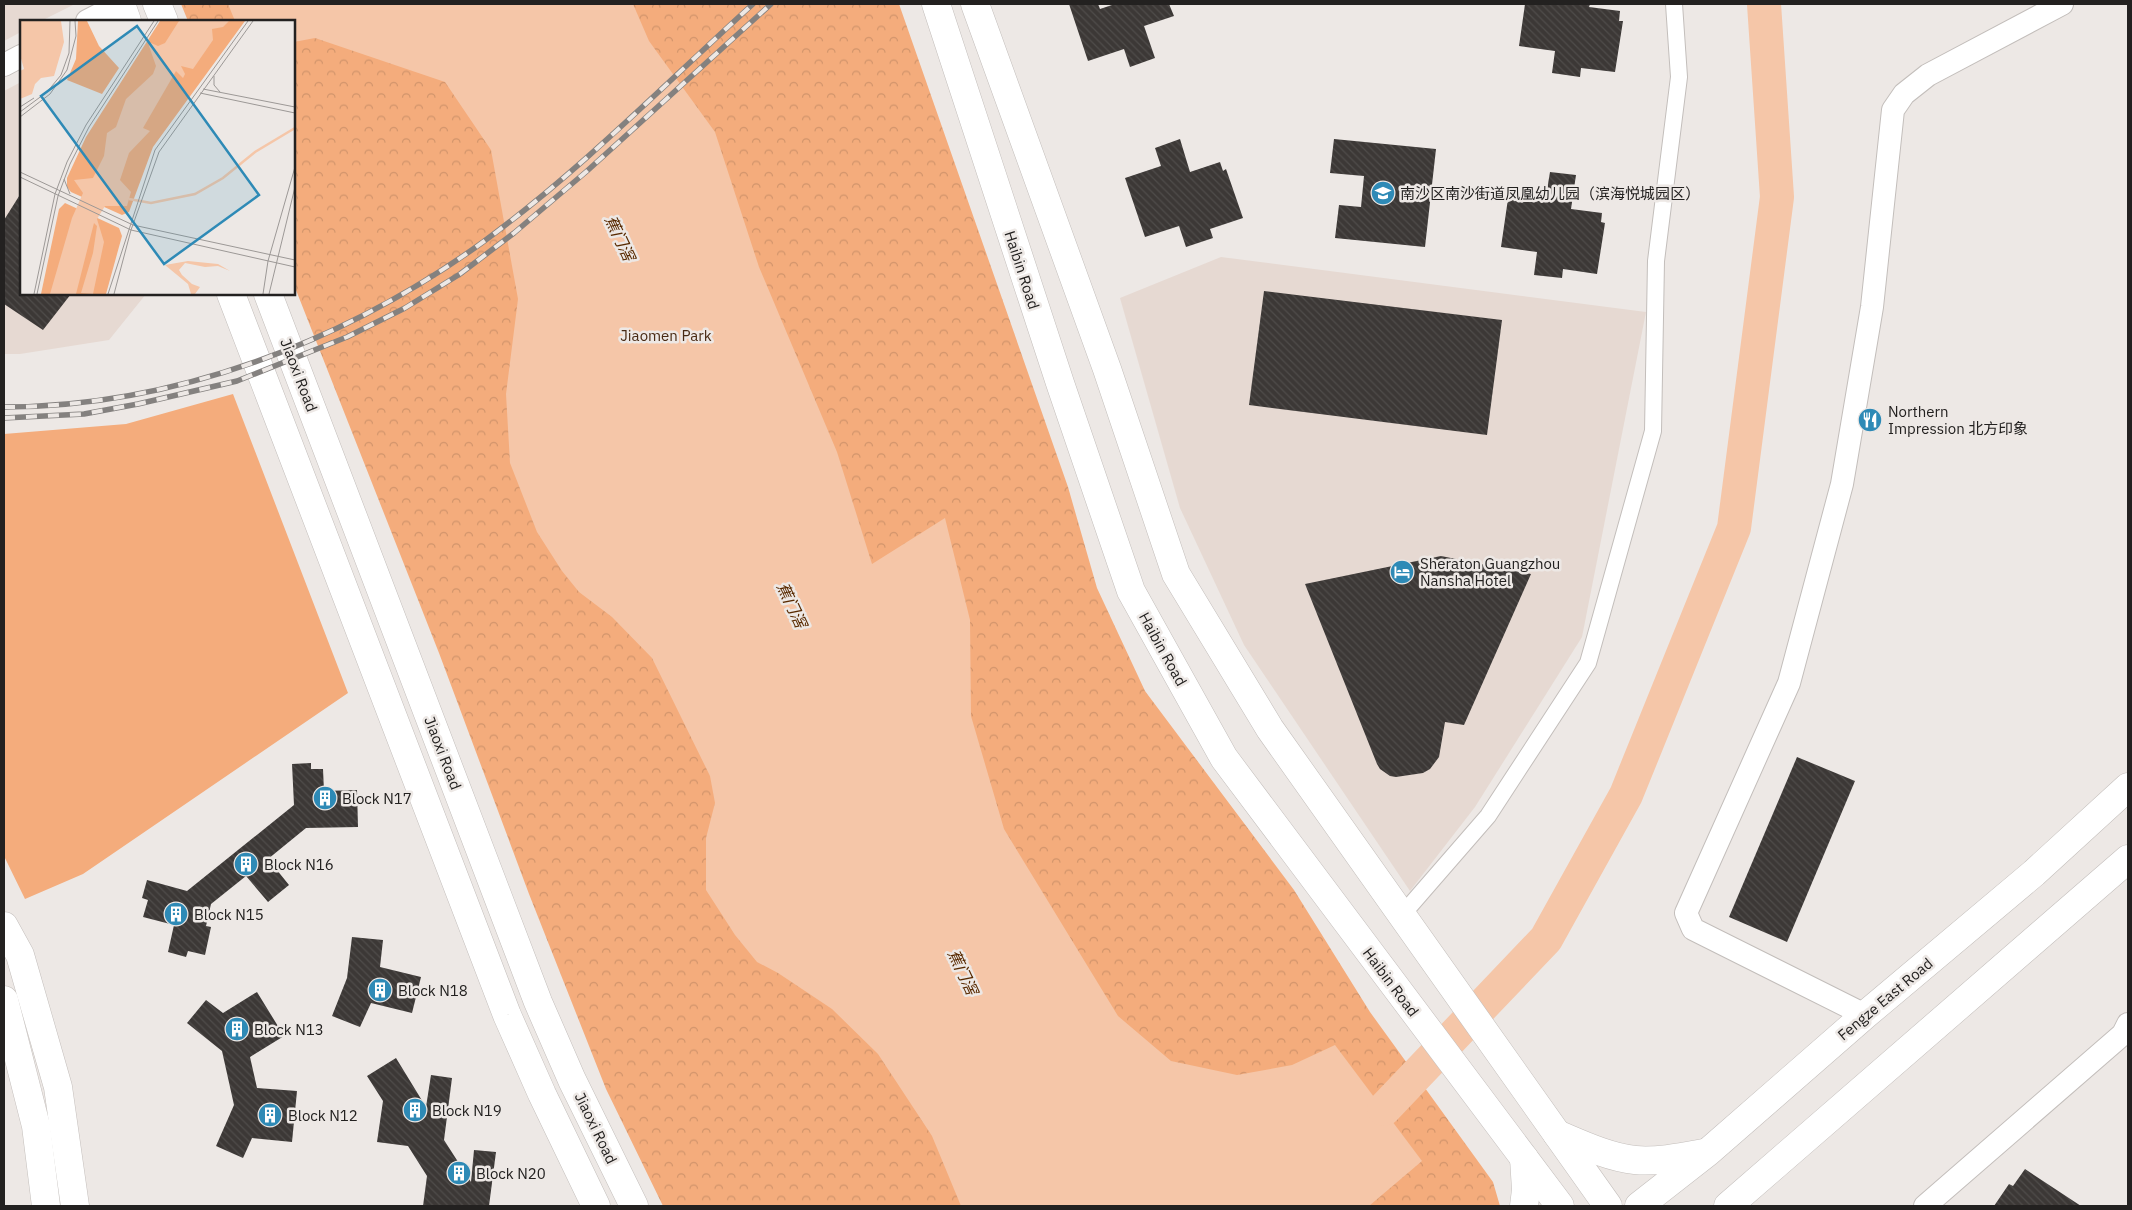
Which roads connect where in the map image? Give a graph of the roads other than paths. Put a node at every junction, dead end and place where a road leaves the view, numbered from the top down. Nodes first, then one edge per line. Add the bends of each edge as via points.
1 (120, 4) edge
2 (157, 4) edge
3 (936, 4) edge
4 (975, 4) edge
5 (1674, 4) edge
6 (2062, 4) edge
7 (89, 20) edge
8 (127, 20) edge
9 (164, 20) edge
10 (20, 57) edge
11 (4, 66) edge
12 (231, 295) edge
13 (268, 295) edge
14 (2128, 787) edge
15 (2128, 859) edge
16 (1402, 915) junction
17 (4, 926) edge
18 (4, 1000) edge
19 (1865, 1016) junction
20 (2128, 1024) edge
21 (1557, 1134) junction
22 (1708, 1152) junction
23 (1524, 1158) junction
24 (1735, 1202) edge
25 (46, 1206) edge
26 (74, 1206) edge
27 (596, 1206) edge
28 (634, 1206) edge
29 (1524, 1206) edge
30 (1560, 1206) edge
31 (1608, 1206) edge
32 (1639, 1206) edge
33 (1924, 1206) edge

1 - 7 street
1 - 8 street
2 - 9 street
3 - 23 street, Haibin Road via 1131,590 1224,758
4 - 16 street via 1108,369 1176,574 1270,729
5 - 16 street via 1679,77 1656,260 1653,431 1588,663 1488,816
6 - 19 street via 1928,75 1904,94 1893,110 1872,307 1842,484 1790,683 1686,913 1693,929
10 - 11 street
12 - 27 street via 507,1015
13 - 28 street, Jiaoxi Road via 538,1002
14 - 19 street, Fengze East Road via 2034,873
15 - 24 street
16 - 21 street
17 - 26 street via 20,955 58,1087
18 - 25 street via 36,1126
19 - 22 street, Fengze East Road
20 - 33 street via 2123,1034
21 - 22 street via 1597,1150 1635,1160 1672,1159
21 - 31 street
22 - 32 street, Fengze East Road
23 - 29 street
23 - 30 street, Haibin Road

